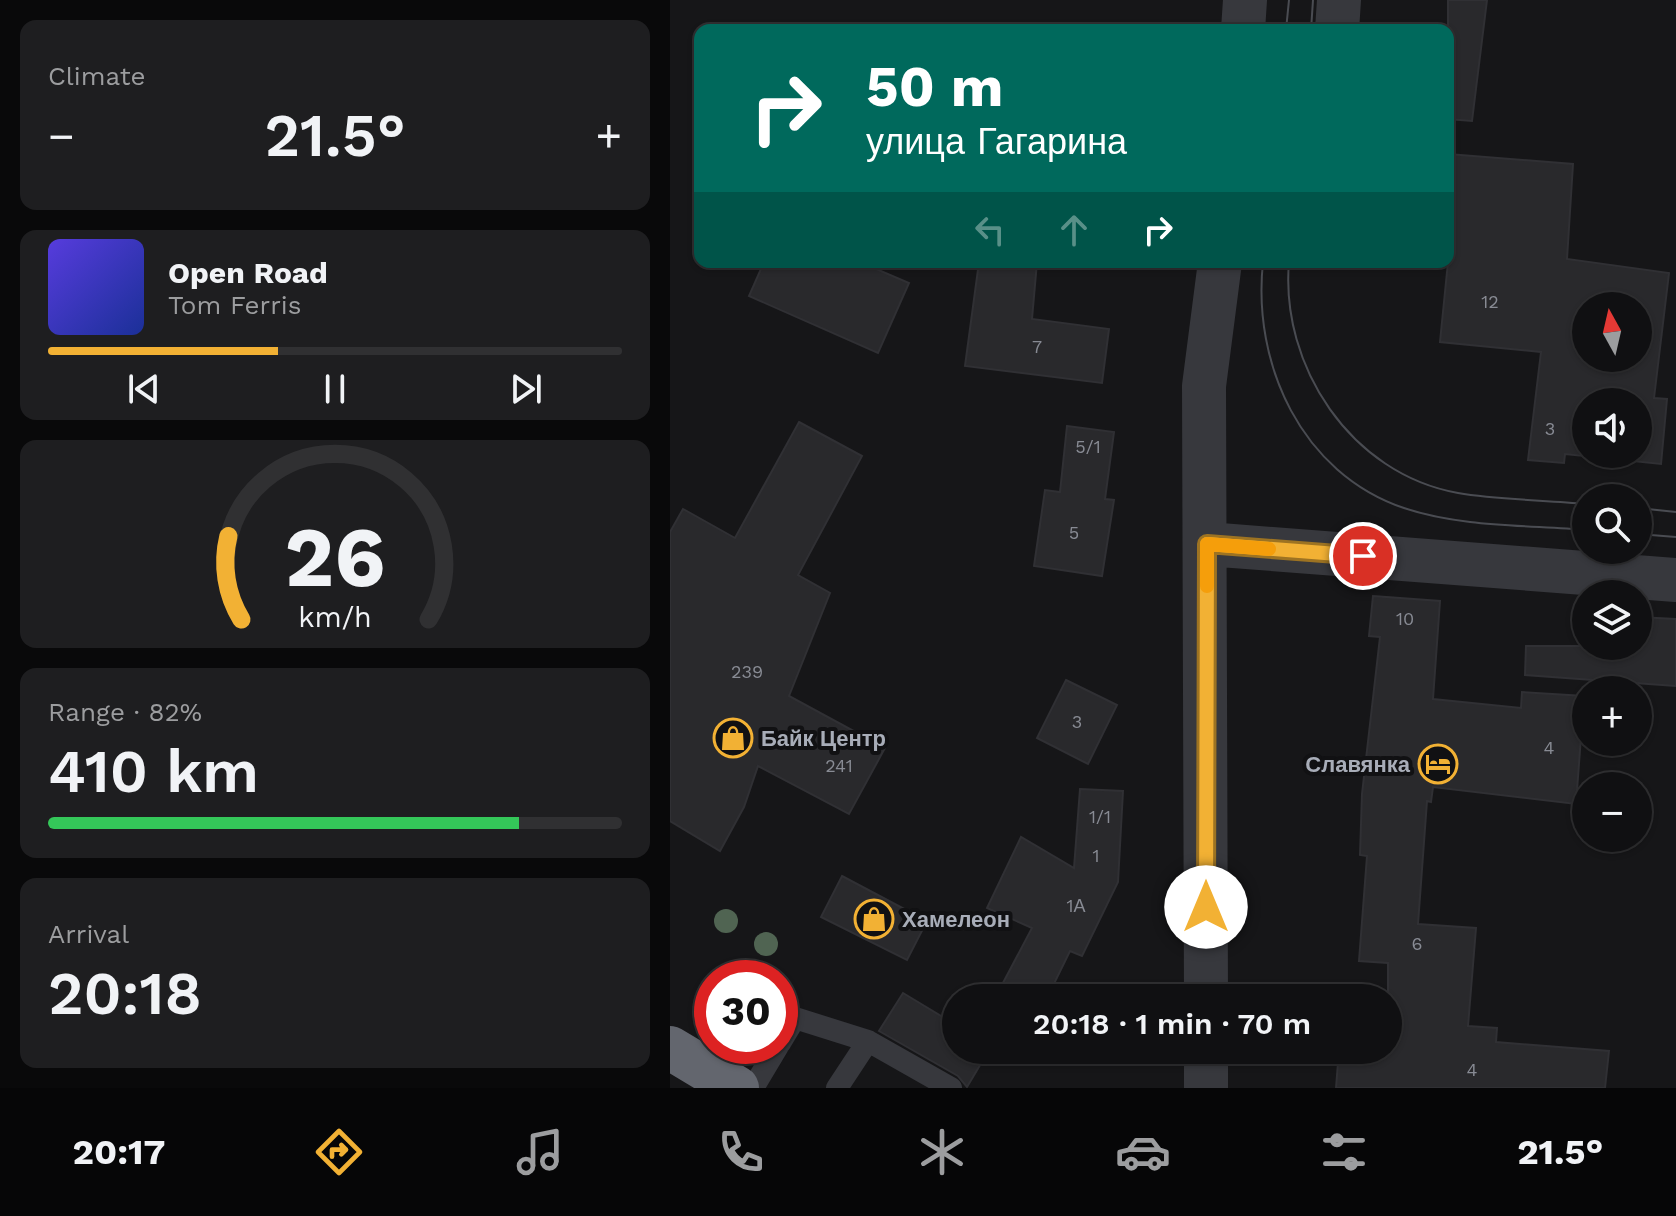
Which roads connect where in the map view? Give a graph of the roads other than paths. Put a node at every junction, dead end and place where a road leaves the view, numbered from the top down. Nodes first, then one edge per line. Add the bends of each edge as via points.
1 (1245, 0) edge
2 (1339, 0) edge
3 (1243, 24) edge
4 (1337, 24) edge
5 (1219, 268) edge
6 (1207, 544) junction
7 (1676, 580) edge
8 (1206, 984) edge
9 (798, 1019) edge
10 (868, 1041) junction
11 (670, 1048) edge
12 (768, 1064) edge
13 (1206, 1064) edge
14 (737, 1088) edge
15 (753, 1088) edge
16 (837, 1088) edge
17 (951, 1088) edge
18 (1206, 1088) edge

1 - 3 street
2 - 4 street
5 - 6 street via 1204,386
6 - 7 street
6 - 8 street
9 - 10 lane
10 - 16 lane
10 - 17 lane
11 - 14 highway
12 - 15 lane
13 - 18 street

